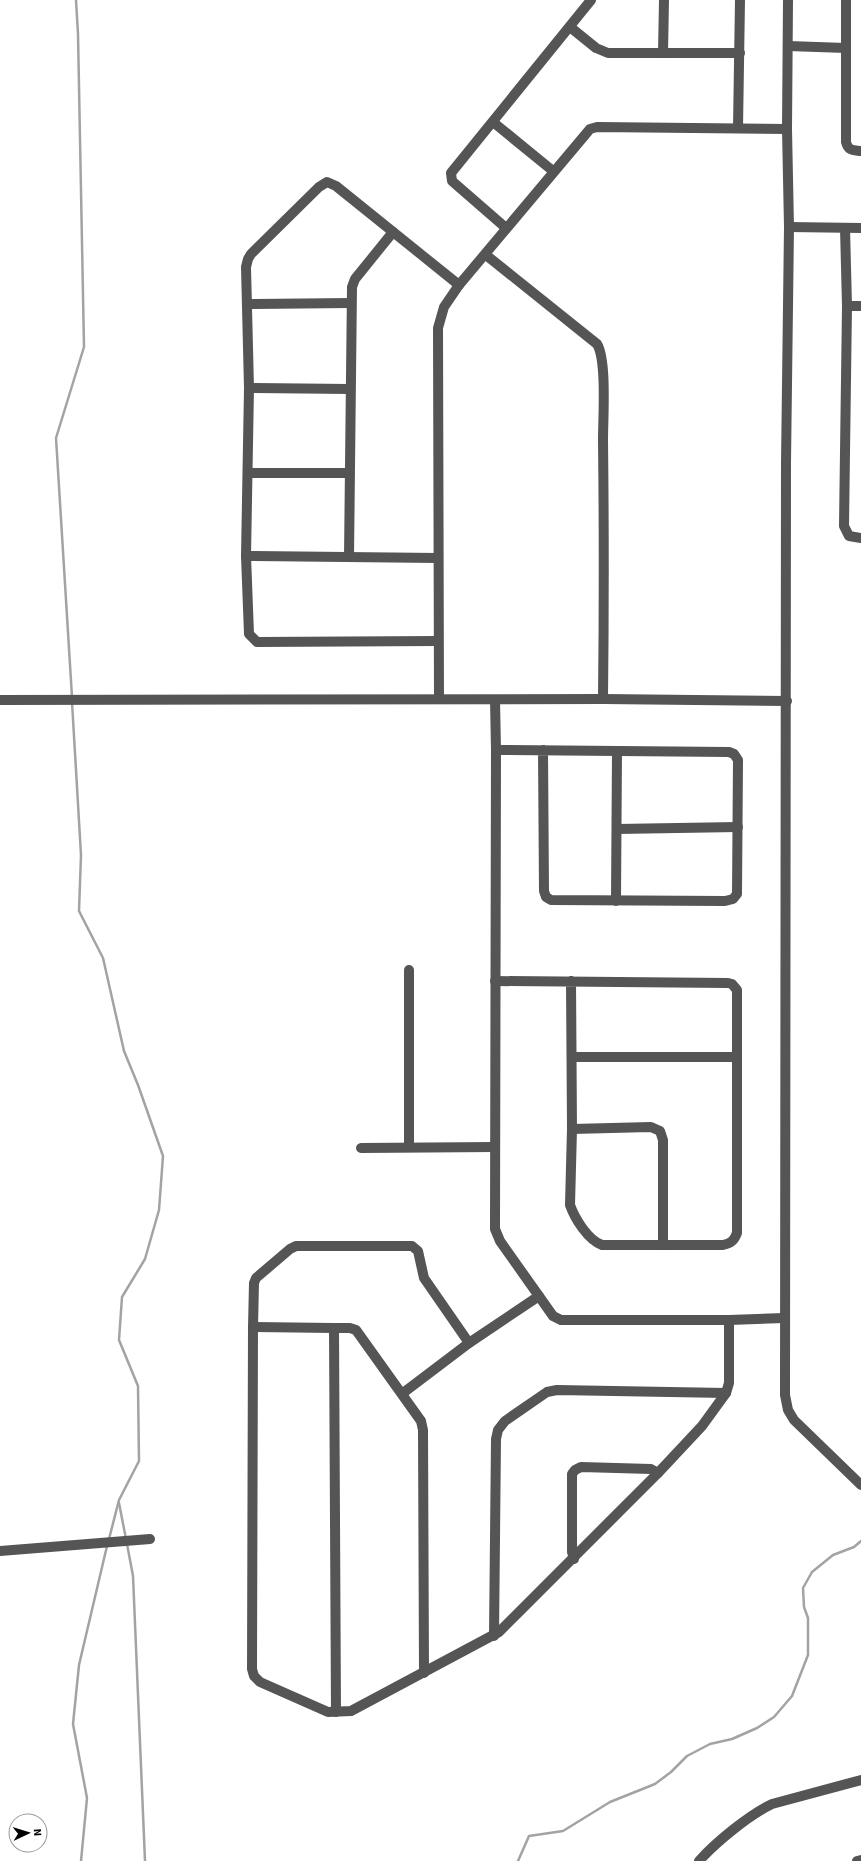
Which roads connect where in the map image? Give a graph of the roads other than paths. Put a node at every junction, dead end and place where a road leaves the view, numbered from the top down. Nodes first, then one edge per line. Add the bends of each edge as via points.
1 (591, 0) edge
2 (664, 0) edge
3 (740, 0) edge
4 (788, 0) edge
5 (846, 0) edge
6 (570, 27) junction
7 (788, 46) junction
8 (846, 48) junction
9 (663, 53) junction
10 (740, 53) junction
11 (493, 122) junction
12 (738, 128) junction
13 (787, 129) junction
14 (861, 150) edge
15 (553, 171) junction
16 (789, 227) junction
17 (506, 228) junction
18 (845, 228) junction
19 (861, 228) edge
20 (393, 232) junction
21 (486, 255) junction
22 (459, 285) junction
23 (351, 303) junction
24 (248, 304) junction
25 (847, 306) junction
26 (861, 306) edge
27 (249, 388) junction
28 (350, 389) junction
29 (248, 473) junction
30 (349, 473) junction
31 (861, 538) edge
32 (246, 556) junction
33 (349, 557) junction
34 (438, 558) junction
35 (438, 641) junction
36 (439, 699) junction
37 (603, 699) junction
38 (0, 700) edge
39 (495, 700) junction
40 (787, 701) junction
41 (496, 750) junction
42 (543, 750) junction
43 (617, 751) junction
44 (738, 827) junction
45 (617, 829) junction
46 (616, 901) junction
47 (409, 970) dead end
48 (495, 981) junction
49 (571, 981) junction
50 (572, 1057) junction
51 (736, 1057) junction
52 (572, 1129) junction
53 (409, 1147) junction
54 (495, 1147) junction
55 (361, 1148) dead end
56 (664, 1245) junction
57 (539, 1296) junction
58 (784, 1318) junction
59 (728, 1320) junction
60 (253, 1327) junction
61 (334, 1328) junction
62 (469, 1343) junction
63 (403, 1393) junction
64 (726, 1393) junction
65 (658, 1473) junction
66 (861, 1485) edge
67 (150, 1539) dead end
68 (0, 1551) edge
69 (574, 1559) junction
70 (494, 1636) junction
71 (424, 1672) junction
72 (336, 1712) junction
73 (861, 1780) edge
74 (861, 1860) edge
75 (699, 1861) edge
76 (857, 1861) edge

1 - 6 street
2 - 9 street
3 - 10 street
4 - 7 street
5 - 8 street
6 - 9 street via 602,52
6 - 11 street
7 - 8 street
7 - 13 street
8 - 14 street via 846,142 851,150
9 - 10 street
10 - 12 street
11 - 15 street
11 - 17 street via 451,173 451,178
12 - 13 street
12 - 15 street via 597,127 590,129
13 - 16 street
15 - 17 street
16 - 18 street
16 - 40 street via 786,463
17 - 21 street
18 - 19 street
18 - 25 street
20 - 22 street
20 - 23 street via 355,279
20 - 24 street via 332,183 323,184 248,260
21 - 22 street
21 - 37 street via 597,344 601,350
22 - 34 street via 440,315 438,328
23 - 24 street
23 - 28 street
24 - 27 street
25 - 26 street
25 - 31 street via 844,526 849,536
27 - 28 street
27 - 29 street
28 - 30 street
29 - 30 street
29 - 32 street
30 - 33 street
32 - 33 street
32 - 35 street via 250,634 257,642
33 - 34 street
34 - 35 street
35 - 36 street
36 - 38 street
36 - 39 street
37 - 39 street
37 - 40 street
39 - 41 street
40 - 58 street
41 - 42 street
41 - 48 street
42 - 43 street
42 - 46 street via 546,897 551,900
43 - 44 street via 734,754 738,760
43 - 45 street
44 - 45 street
44 - 46 street via 737,894 733,899 725,902
45 - 46 street
47 - 53 street
48 - 49 street
48 - 54 street
49 - 50 street
49 - 51 street via 732,984 737,990
50 - 51 street
50 - 52 street
51 - 56 street via 735,1239 723,1245
52 - 56 street via 570,1205 573,1214 594,1242 602,1245
52 - 56 street via 651,1127 660,1132 664,1140
53 - 54 street
53 - 55 street
54 - 57 street via 496,1235
57 - 59 street via 553,1316 561,1320
57 - 62 street
58 - 59 street
58 - 66 street via 785,1395 788,1410 794,1420
59 - 64 street via 729,1383
60 - 61 street
60 - 62 street via 254,1282 290,1249 302,1246 412,1246 418,1251 424,1278
60 - 72 street via 252,1672 260,1682 321,1709
61 - 63 street via 356,1330
61 - 72 street
62 - 63 street
63 - 71 street via 421,1421 423,1430
64 - 65 street via 702,1426
64 - 70 street via 557,1390 547,1392 505,1421 498,1430 496,1439
65 - 69 street
65 - 69 street via 651,1469 581,1467 575,1470 572,1474
67 - 68 street
69 - 70 street
70 - 71 street
71 - 72 street via 351,1712
73 - 75 street via 761,1809
74 - 76 street

